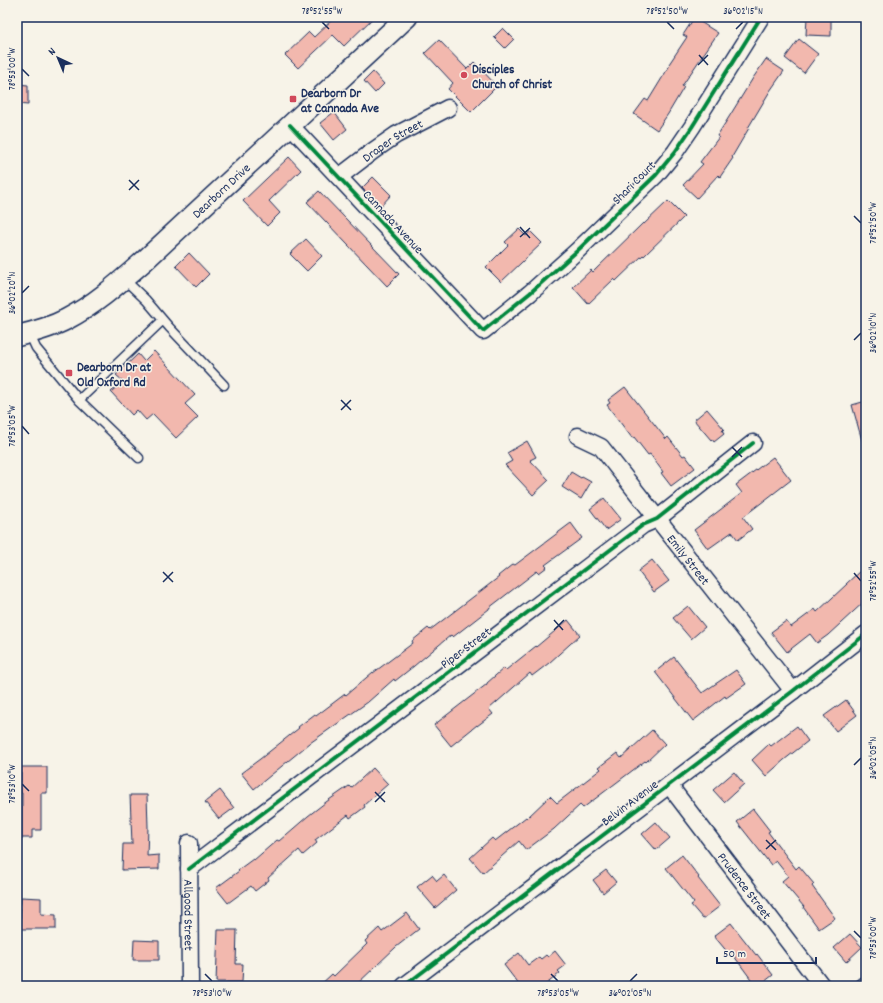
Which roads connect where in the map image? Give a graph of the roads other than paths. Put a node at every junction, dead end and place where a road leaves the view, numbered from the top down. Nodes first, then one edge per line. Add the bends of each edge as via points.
1 (407, 17) edge
2 (761, 17) edge
3 (448, 108) dead end
4 (290, 125) junction
5 (339, 177) junction
6 (124, 279) junction
7 (163, 320) junction
8 (483, 331) joint
9 (23, 334) edge
10 (224, 385) dead end
11 (79, 400) junction
12 (578, 436) dead end
13 (753, 443) dead end
14 (139, 458) dead end
15 (657, 519) junction
16 (866, 634) edge
17 (793, 691) junction
18 (669, 785) junction
19 (189, 843) dead end
20 (189, 869) junction
21 (190, 986) edge
22 (404, 986) edge
23 (822, 986) edge

1 - 4 street, Dearborn Drive
2 - 8 street, Shari Court via 692,127 656,174 571,257
3 - 5 street, Draper Street via 396,136
4 - 5 street, Cannada Avenue
4 - 6 street, Dearborn Drive
5 - 8 street, Cannada Avenue
6 - 7 lane
6 - 9 street, Dearborn Drive via 72,316 51,326
7 - 10 lane
7 - 11 lane
9 - 11 lane
11 - 14 lane
12 - 15 street, Emily Street via 601,447
13 - 15 street, Piper Street
15 - 17 street, Emily Street
15 - 20 street, Piper Street via 637,530
16 - 17 street, Belvin Avenue
17 - 18 street, Belvin Avenue
18 - 22 street, Belvin Avenue
18 - 23 street, Prudence Street
19 - 20 street, Allgood Street
20 - 21 street, Allgood Street

